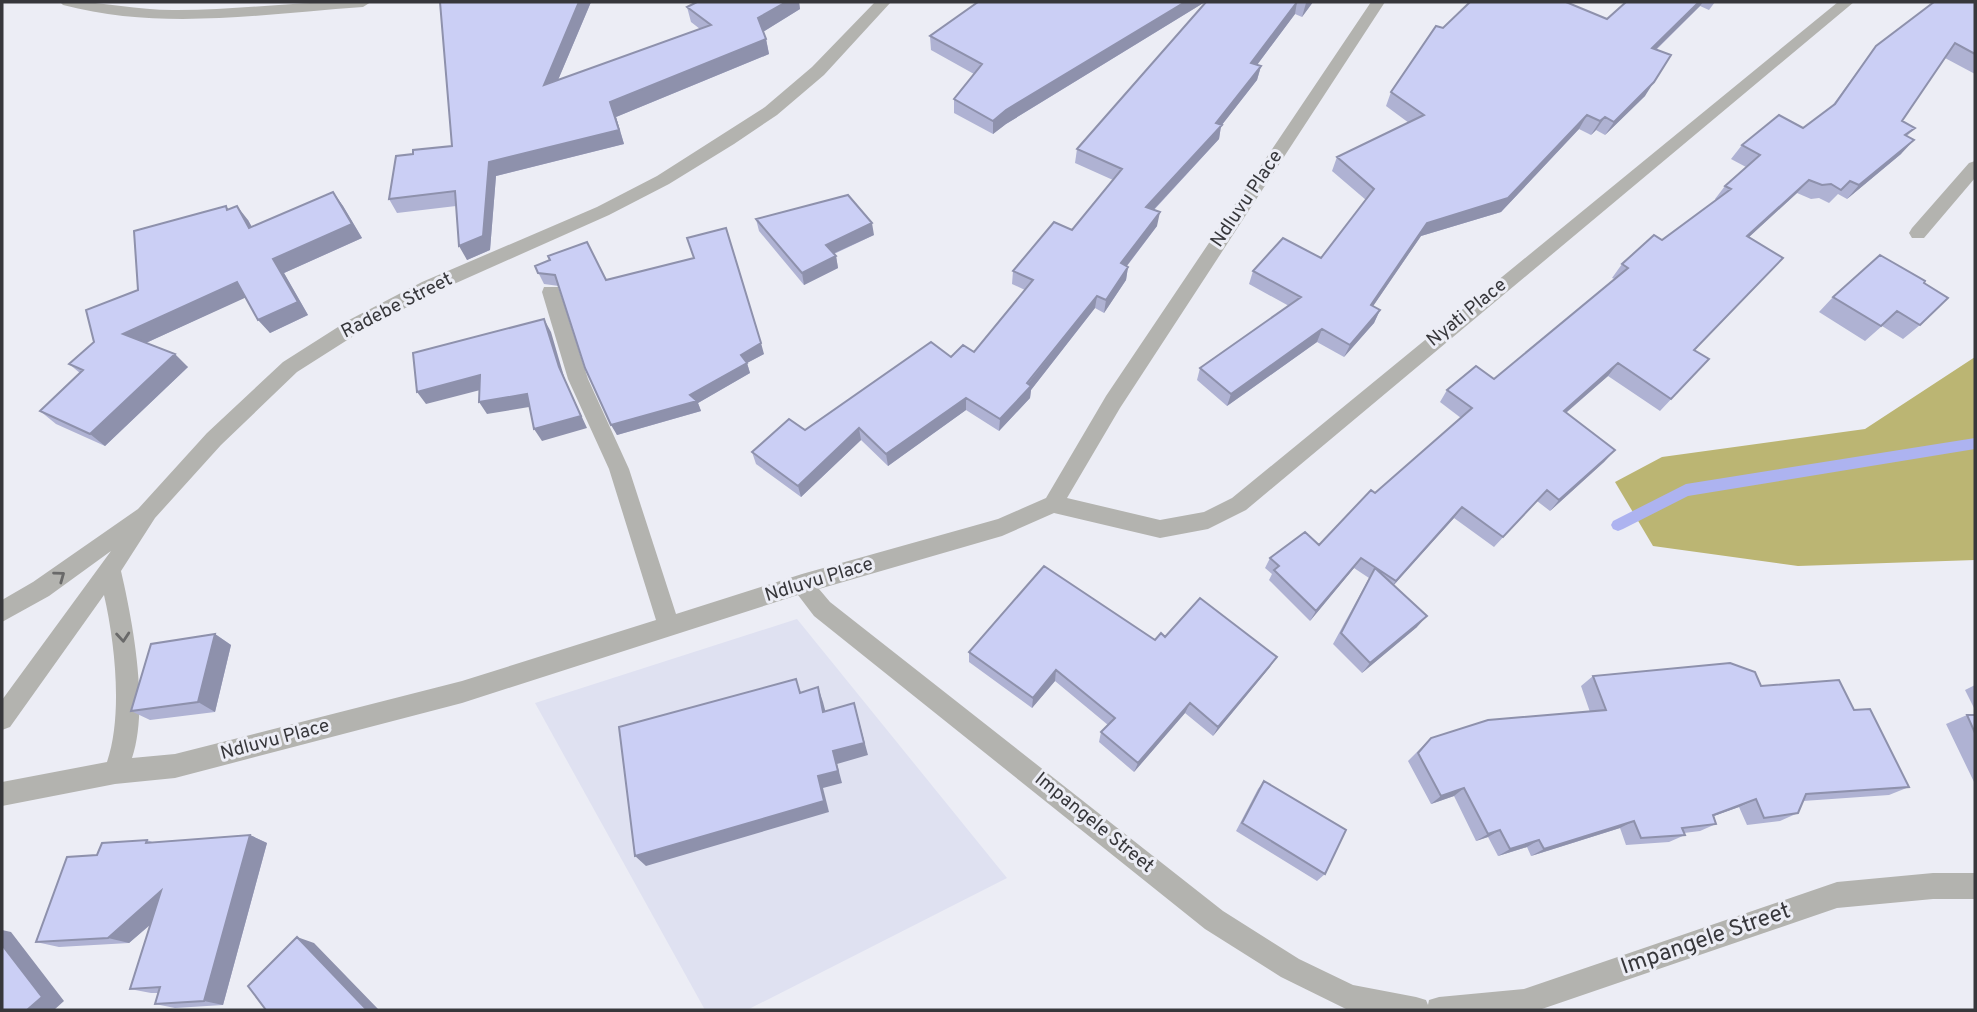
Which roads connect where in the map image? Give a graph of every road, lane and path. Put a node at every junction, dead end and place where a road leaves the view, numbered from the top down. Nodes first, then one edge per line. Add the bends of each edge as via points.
1 (68, 2) edge
2 (363, 2) edge
3 (883, 2) edge
4 (1378, 2) edge
5 (1847, 2) edge
6 (1975, 167) edge
7 (1918, 233) dead end
8 (551, 292) edge
9 (1053, 504) junction
10 (148, 512) junction
11 (110, 570) junction
12 (802, 584) junction
13 (2, 612) edge
14 (669, 627) junction
15 (9, 697) edge
16 (2, 719) edge
17 (115, 772) junction
18 (2, 794) edge
19 (1975, 886) edge
20 (1416, 1010) edge
21 (1439, 1010) edge

1 - 2 street via 129,14 192,16
3 - 10 street, Radebe Street via 818,71 729,140 603,211 429,287 290,367 214,439
4 - 9 street, Ndluvu Place via 1113,402
5 - 9 street, Nyati Place via 1240,503 1208,520 1160,529
6 - 7 street
8 - 14 street via 578,379 619,469
9 - 12 street, Ndluvu Place via 1002,527
10 - 11 street, Radebe Street
13 -> 10 street
11 - 15 street, Radebe Street
11 -> 17 street via 122,625 127,688 126,741
12 - 14 street, Ndluvu Place
12 - 20 street, Impangele Street via 821,609 1214,920 1290,968 1351,998
14 - 17 street, Ndluvu Place via 449,695 175,766
15 - 16 street, Radebe Street
17 - 18 street, Ndluvu Place
19 - 21 street, Impangele Street via 1837,895 1524,1002

